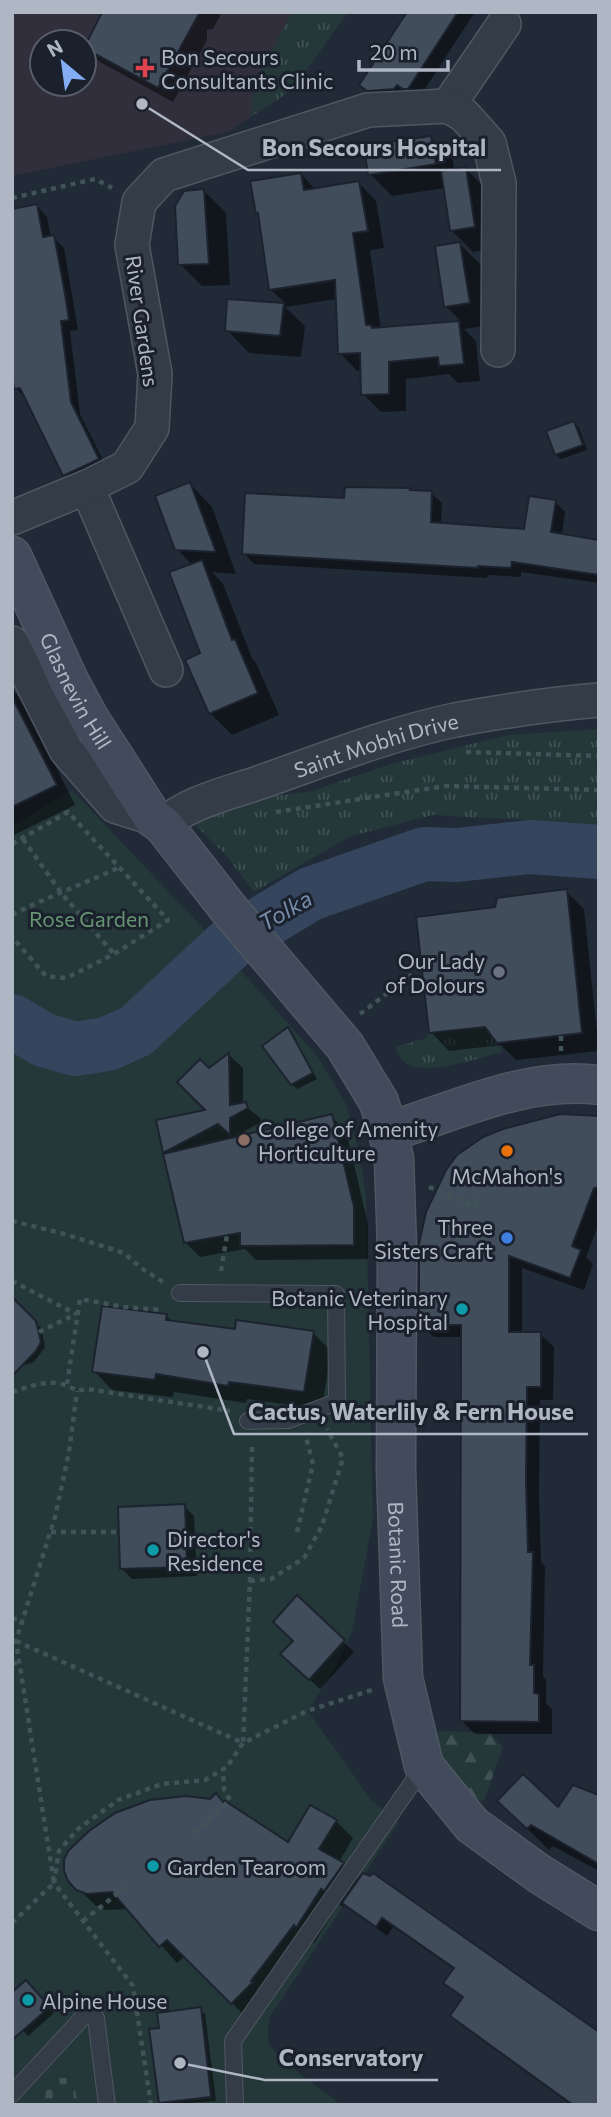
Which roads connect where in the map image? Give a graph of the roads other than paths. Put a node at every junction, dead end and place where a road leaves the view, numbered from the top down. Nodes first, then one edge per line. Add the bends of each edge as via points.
1 (504, 24) dead end
2 (448, 106) junction
3 (498, 350) dead end
4 (87, 487) junction
5 (12, 517) edge
6 (12, 556) edge
7 (15, 658) edge
8 (166, 670) dead end
9 (599, 700) edge
10 (158, 821) junction
11 (599, 1085) edge
12 (388, 1132) junction
13 (180, 1293) road end
14 (248, 1421) road end
15 (424, 1766) junction
16 (599, 1911) edge
17 (12, 2094) edge
18 (107, 2105) edge
19 (235, 2105) edge

1 - 2 street
2 - 3 street via 464,115 489,143 499,183
2 - 4 street, River Gardens via 368,110 164,175 139,202 132,245 155,374 152,428 127,467
4 - 5 street, River Gardens
4 - 8 street
6 - 10 street, Glasnevin Hill via 89,718
7 - 10 street, Glasnevin Hill via 74,760 115,806
9 - 10 street, Saint Mobhi Drive via 453,721 379,742
10 - 12 street, Glasnevin Hill via 345,1046 379,1102
11 - 12 street via 521,1089
12 - 15 street, Botanic Road via 394,1160 397,1248 396,1470 403,1678
13 - 14 lane via 336,1294 337,1402 288,1420
15 - 16 street, Botanic Road via 471,1825
15 - 19 lane via 233,2041
17 - 18 lane via 85,2015 96,2018

